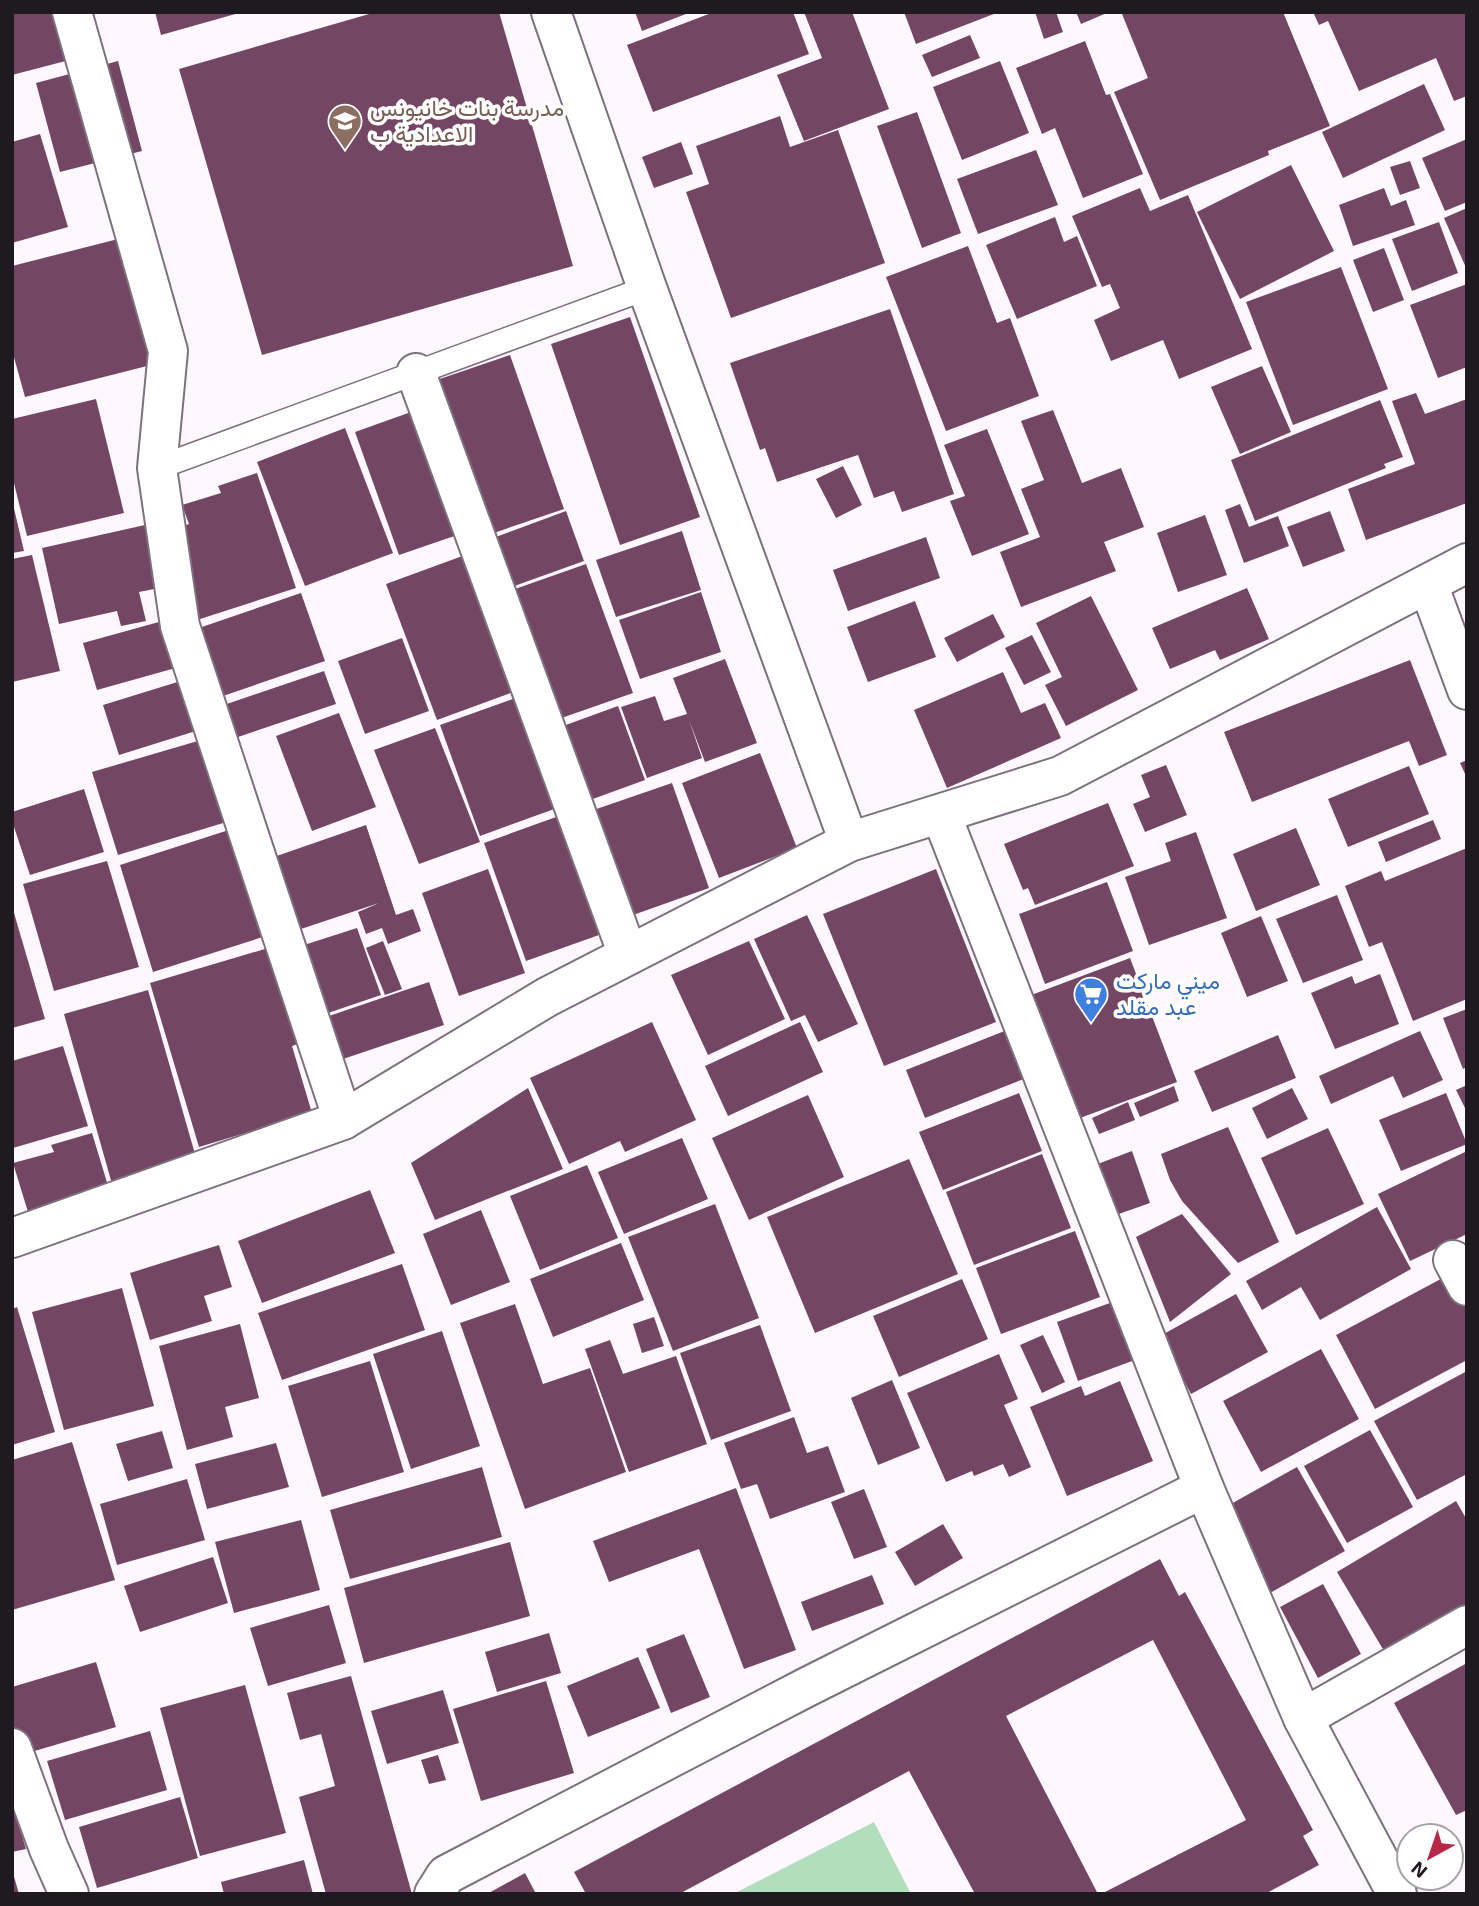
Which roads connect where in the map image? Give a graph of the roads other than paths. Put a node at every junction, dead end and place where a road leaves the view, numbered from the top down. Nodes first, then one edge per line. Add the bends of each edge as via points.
1 (72, 12) edge
2 (551, 12) edge
3 (647, 288) junction
4 (416, 373) junction
5 (157, 468) junction
6 (1467, 563) edge
7 (1428, 584) junction
8 (1467, 690) edge
9 (941, 814) junction
10 (849, 842) junction
11 (628, 956) junction
12 (343, 1120) junction
13 (12, 1238) edge
14 (1204, 1488) junction
15 (1467, 1625) edge
16 (1303, 1718) junction
17 (12, 1748) edge
18 (69, 1894) edge
19 (434, 1894) edge
20 (1397, 1894) edge

1 - 5 street via 168,351
2 - 3 street
3 - 4 lane
3 - 10 street
4 - 5 lane
4 - 11 street
5 - 12 street via 180,626
6 - 7 street
7 - 8 street
7 - 9 street via 1060,776
9 - 10 street
9 - 14 street
10 - 11 street
11 - 12 street via 547,997
12 - 13 street
14 - 16 street
14 - 19 street via 446,1875
15 - 16 street
16 - 20 street
17 - 18 street

